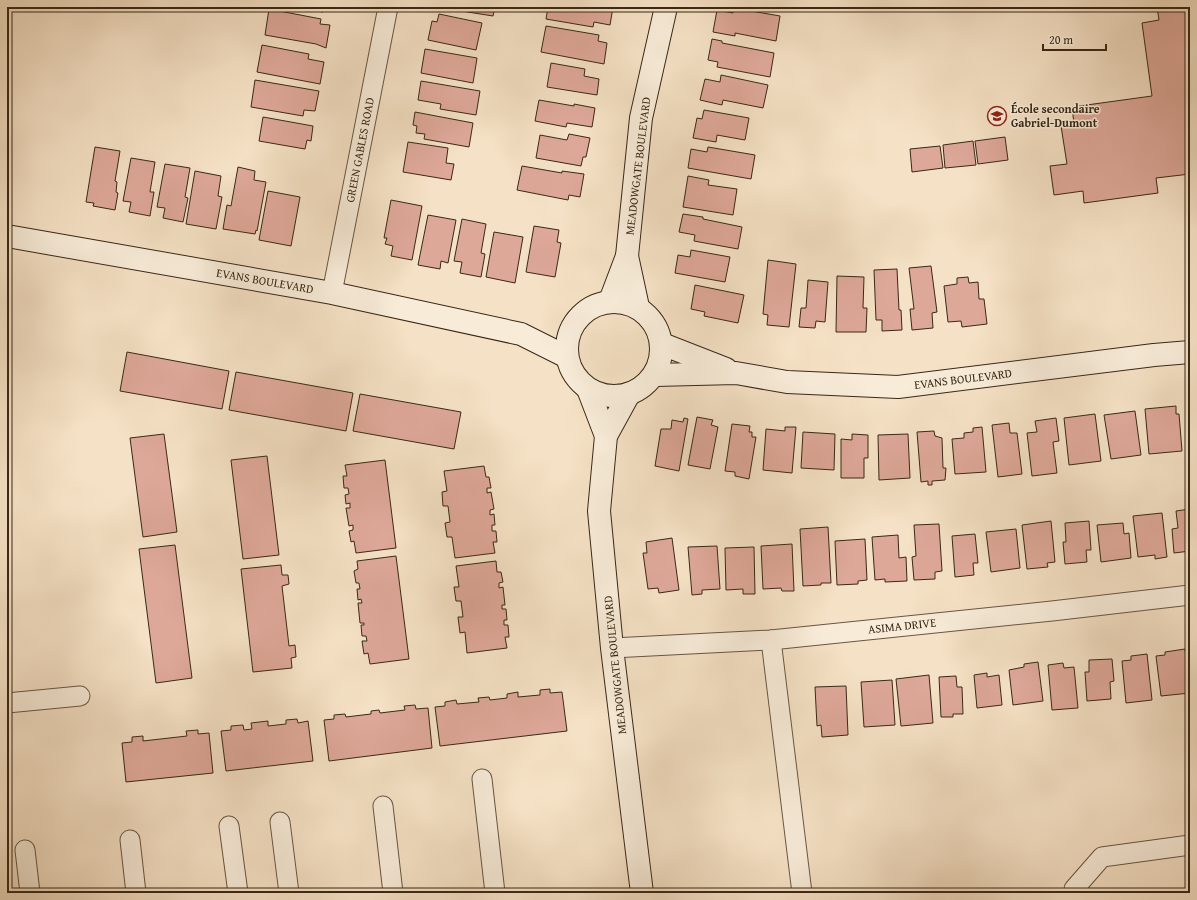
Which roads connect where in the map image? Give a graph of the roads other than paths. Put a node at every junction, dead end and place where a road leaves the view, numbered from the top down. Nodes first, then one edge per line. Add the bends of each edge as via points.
1 (388, 7) edge
2 (666, 7) edge
3 (7, 236) edge
4 (627, 256) junction
5 (332, 293) junction
6 (610, 301) junction
7 (638, 307) junction
8 (570, 331) junction
9 (521, 334) junction
10 (662, 344) junction
11 (1190, 352) edge
12 (567, 357) junction
13 (736, 373) junction
14 (655, 375) junction
15 (588, 389) junction
16 (629, 394) junction
17 (606, 436) junction
18 (1190, 595) edge
19 (771, 640) junction
20 (612, 648) junction
21 (80, 696) dead end
22 (7, 702) edge
23 (482, 779) dead end
24 (383, 806) dead end
25 (280, 822) dead end
26 (229, 826) dead end
27 (130, 840) dead end
28 (1190, 845) edge
29 (25, 850) dead end
30 (30, 893) edge
31 (136, 893) edge
32 (238, 893) edge
33 (290, 893) edge
34 (393, 893) edge
35 (495, 893) edge
36 (642, 893) edge
37 (802, 893) edge
38 (1074, 893) edge

1 - 5 street, GREEN GABLES ROAD
2 - 4 street, MEADOWGATE BOULEVARD via 641,118
3 - 5 street, EVANS BOULEVARD
4 - 6 street, MEADOWGATE BOULEVARD
4 - 7 street, MEADOWGATE BOULEVARD
5 - 9 street, EVANS BOULEVARD
6 - 7 street
6 - 8 street via 586,311
7 - 10 street via 650,317 658,330
8 - 9 street, EVANS BOULEVARD
8 - 12 street
9 - 12 street, EVANS BOULEVARD
10 - 13 street, EVANS BOULEVARD
10 - 14 street via 661,360
11 - 13 street, EVANS BOULEVARD via 898,387 787,382
12 - 15 street via 571,370
13 - 14 street, EVANS BOULEVARD
14 - 16 street via 644,387
15 - 16 street via 613,397
15 - 17 street, MEADOWGATE BOULEVARD
16 - 17 street, MEADOWGATE BOULEVARD
17 - 20 street, MEADOWGATE BOULEVARD via 599,511
18 - 19 street, ASIMA DRIVE
19 - 20 street, ASIMA DRIVE
19 - 37 street
20 - 36 street, MEADOWGATE BOULEVARD
21 - 22 street
23 - 35 street
24 - 34 street
25 - 33 street
26 - 32 street
27 - 31 street
28 - 38 street via 1102,857 1074,889
29 - 30 street

